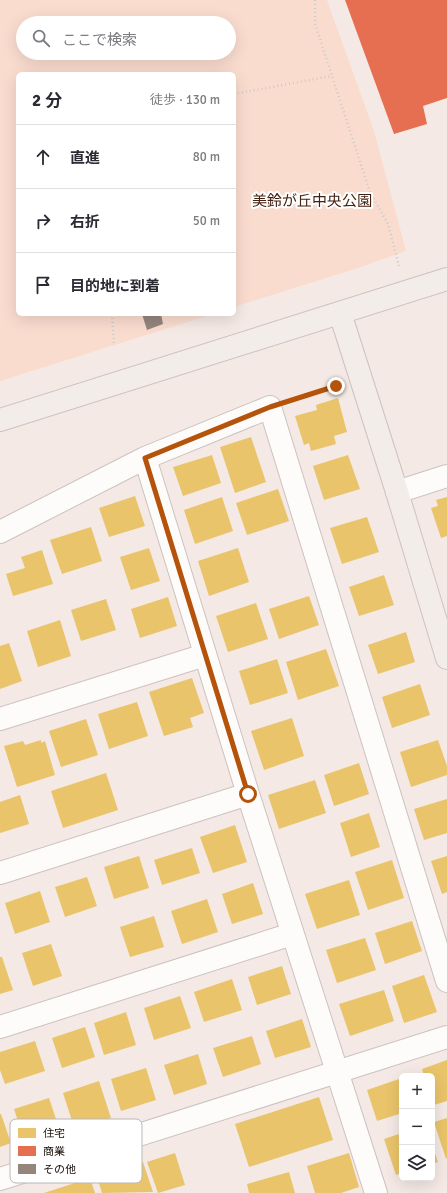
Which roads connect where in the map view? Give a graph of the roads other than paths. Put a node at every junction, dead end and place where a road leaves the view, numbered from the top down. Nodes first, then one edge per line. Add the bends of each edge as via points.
1 (447, 279) edge
2 (340, 313) junction
3 (0, 420) edge
4 (145, 458) junction
5 (447, 476) edge
6 (397, 492) junction
7 (0, 532) edge
8 (205, 655) junction
9 (447, 658) edge
10 (0, 719) edge
11 (248, 794) junction
12 (0, 873) edge
13 (292, 934) junction
14 (447, 981) edge
15 (0, 1027) edge
16 (447, 1037) edge
17 (336, 1072) junction
18 (142, 1134) edge
19 (10, 1176) edge
20 (0, 1179) edge
21 (376, 1193) edge

1 - 2 street
2 - 3 street
2 - 6 street
4 - 7 street
4 - 8 street
4 - 14 street via 270,407
5 - 6 street
6 - 9 street
8 - 10 street
8 - 11 street
11 - 12 street
11 - 13 street
13 - 15 street
13 - 17 street
16 - 17 street
17 - 18 street
17 - 21 street
19 - 20 street

